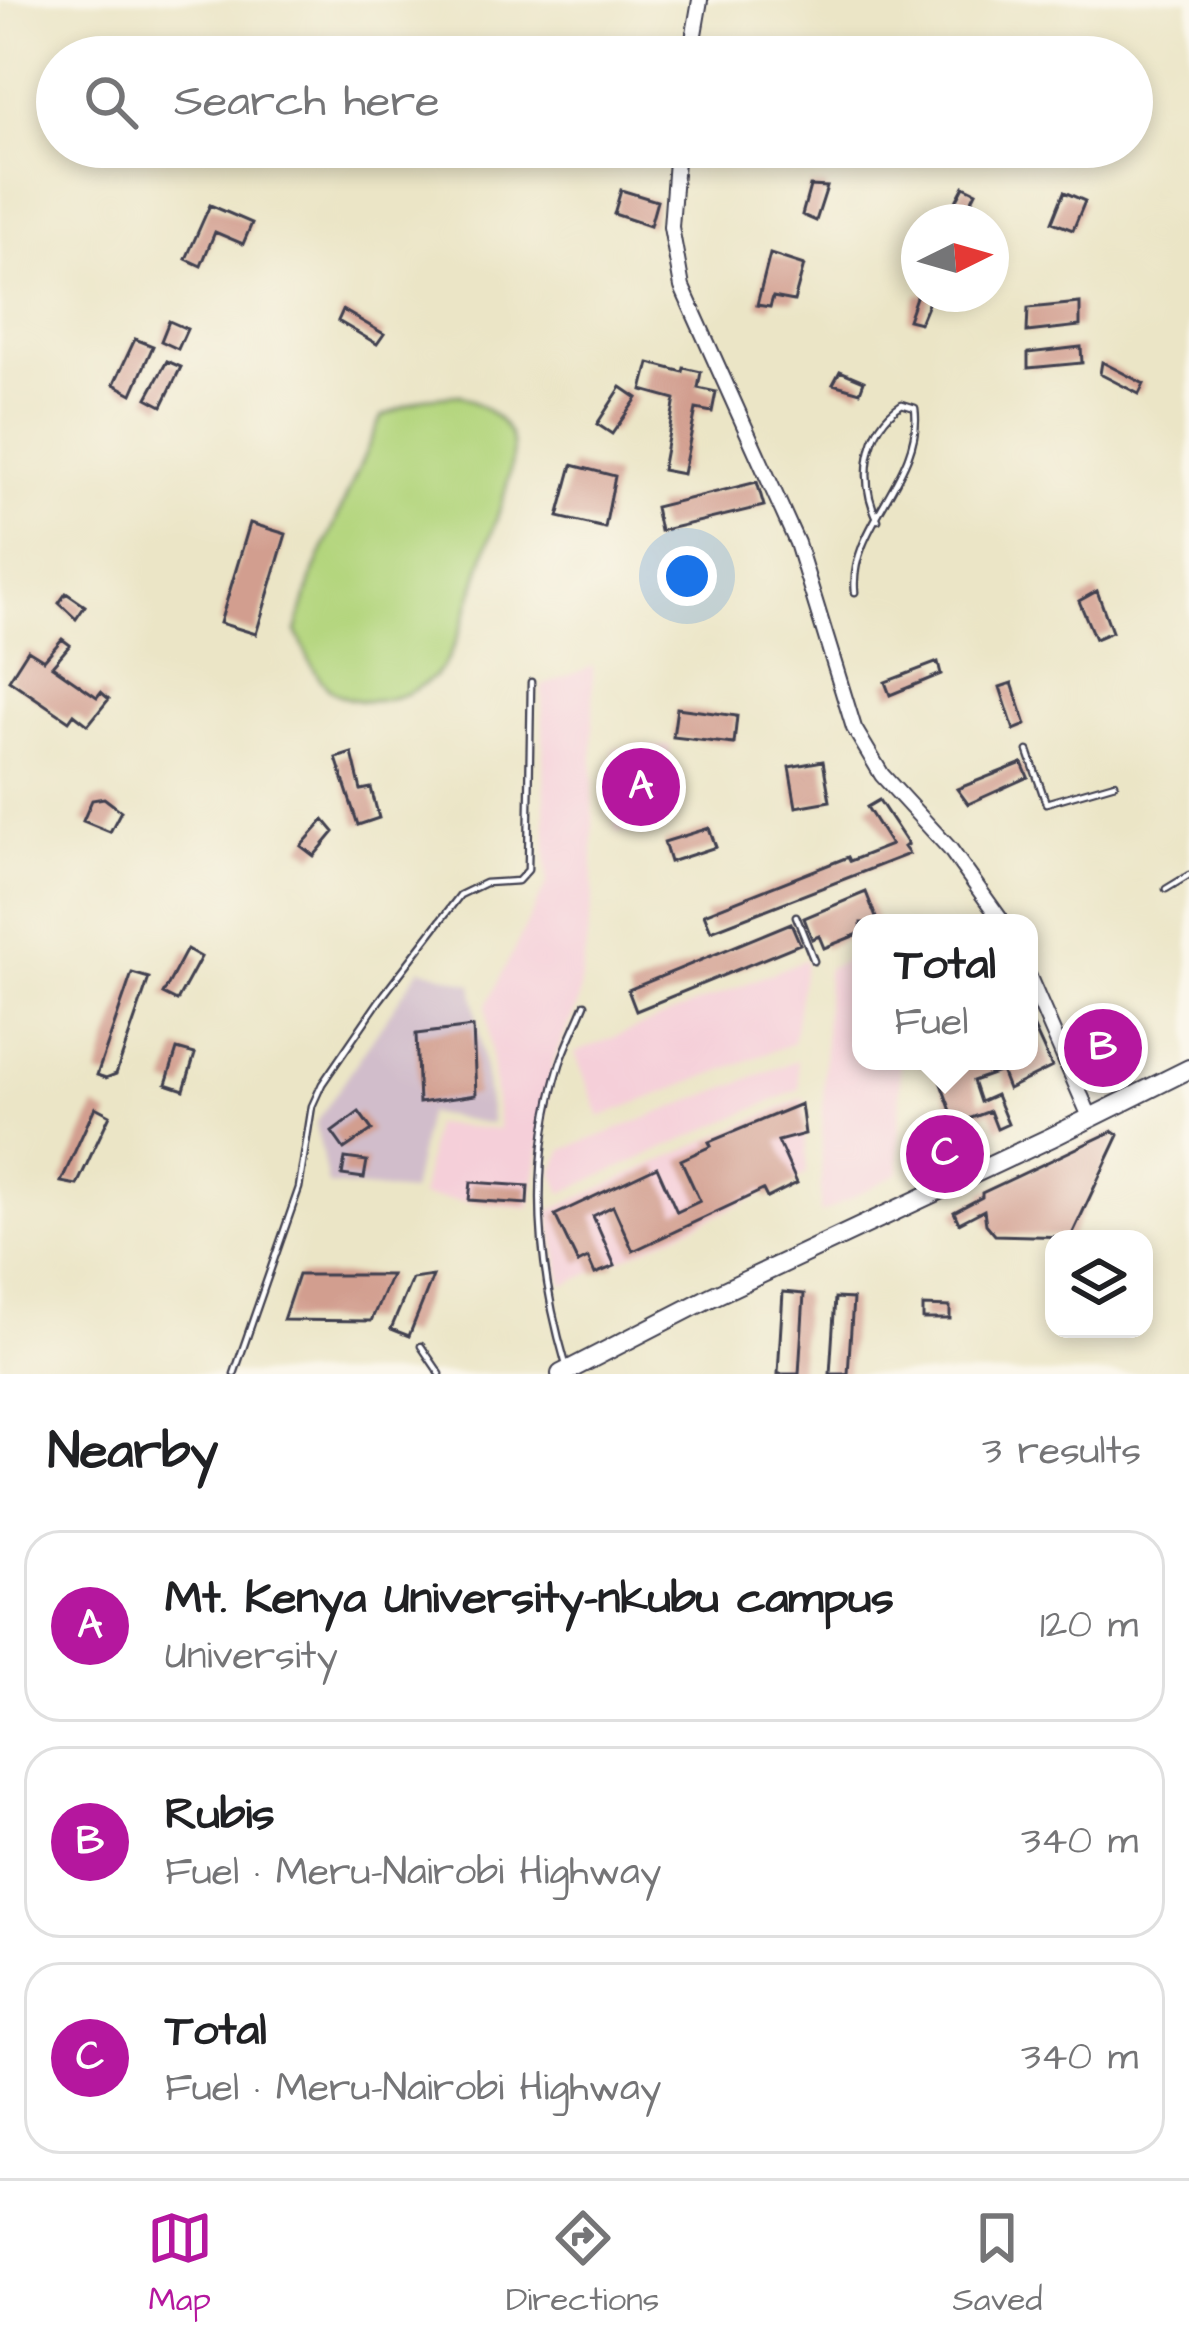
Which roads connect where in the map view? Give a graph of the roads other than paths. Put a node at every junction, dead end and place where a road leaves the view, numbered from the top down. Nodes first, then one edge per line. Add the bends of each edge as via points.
1 (700, 0) edge
2 (694, 36) edge
3 (675, 168) edge
4 (878, 520) junction
5 (856, 592) dead end
6 (531, 682) dead end
7 (1028, 751) dead end
8 (1115, 784) dead end
9 (1189, 875) edge
10 (1166, 889) dead end
11 (997, 914) edge
12 (796, 916) dead end
13 (814, 961) dead end
14 (1038, 998) edge
15 (585, 1004) dead end
16 (1189, 1069) edge
17 (1090, 1117) junction
18 (421, 1346) dead end
19 (564, 1372) edge
20 (234, 1374) edge
21 (440, 1374) edge

1 - 2 street
3 - 11 street via 671,227 682,287 797,543 854,728 882,775
4 - 4 lane via 915,428 910,405 886,416 871,450 867,489
4 - 5 lane via 856,563
6 - 20 lane via 528,870 460,895 336,1061 312,1106 299,1188
7 - 8 lane via 1046,803
9 - 10 lane
12 - 13 lane
14 - 17 street
15 - 19 lane via 556,1078 539,1212
16 - 17 highway
17 - 19 highway
18 - 21 lane

